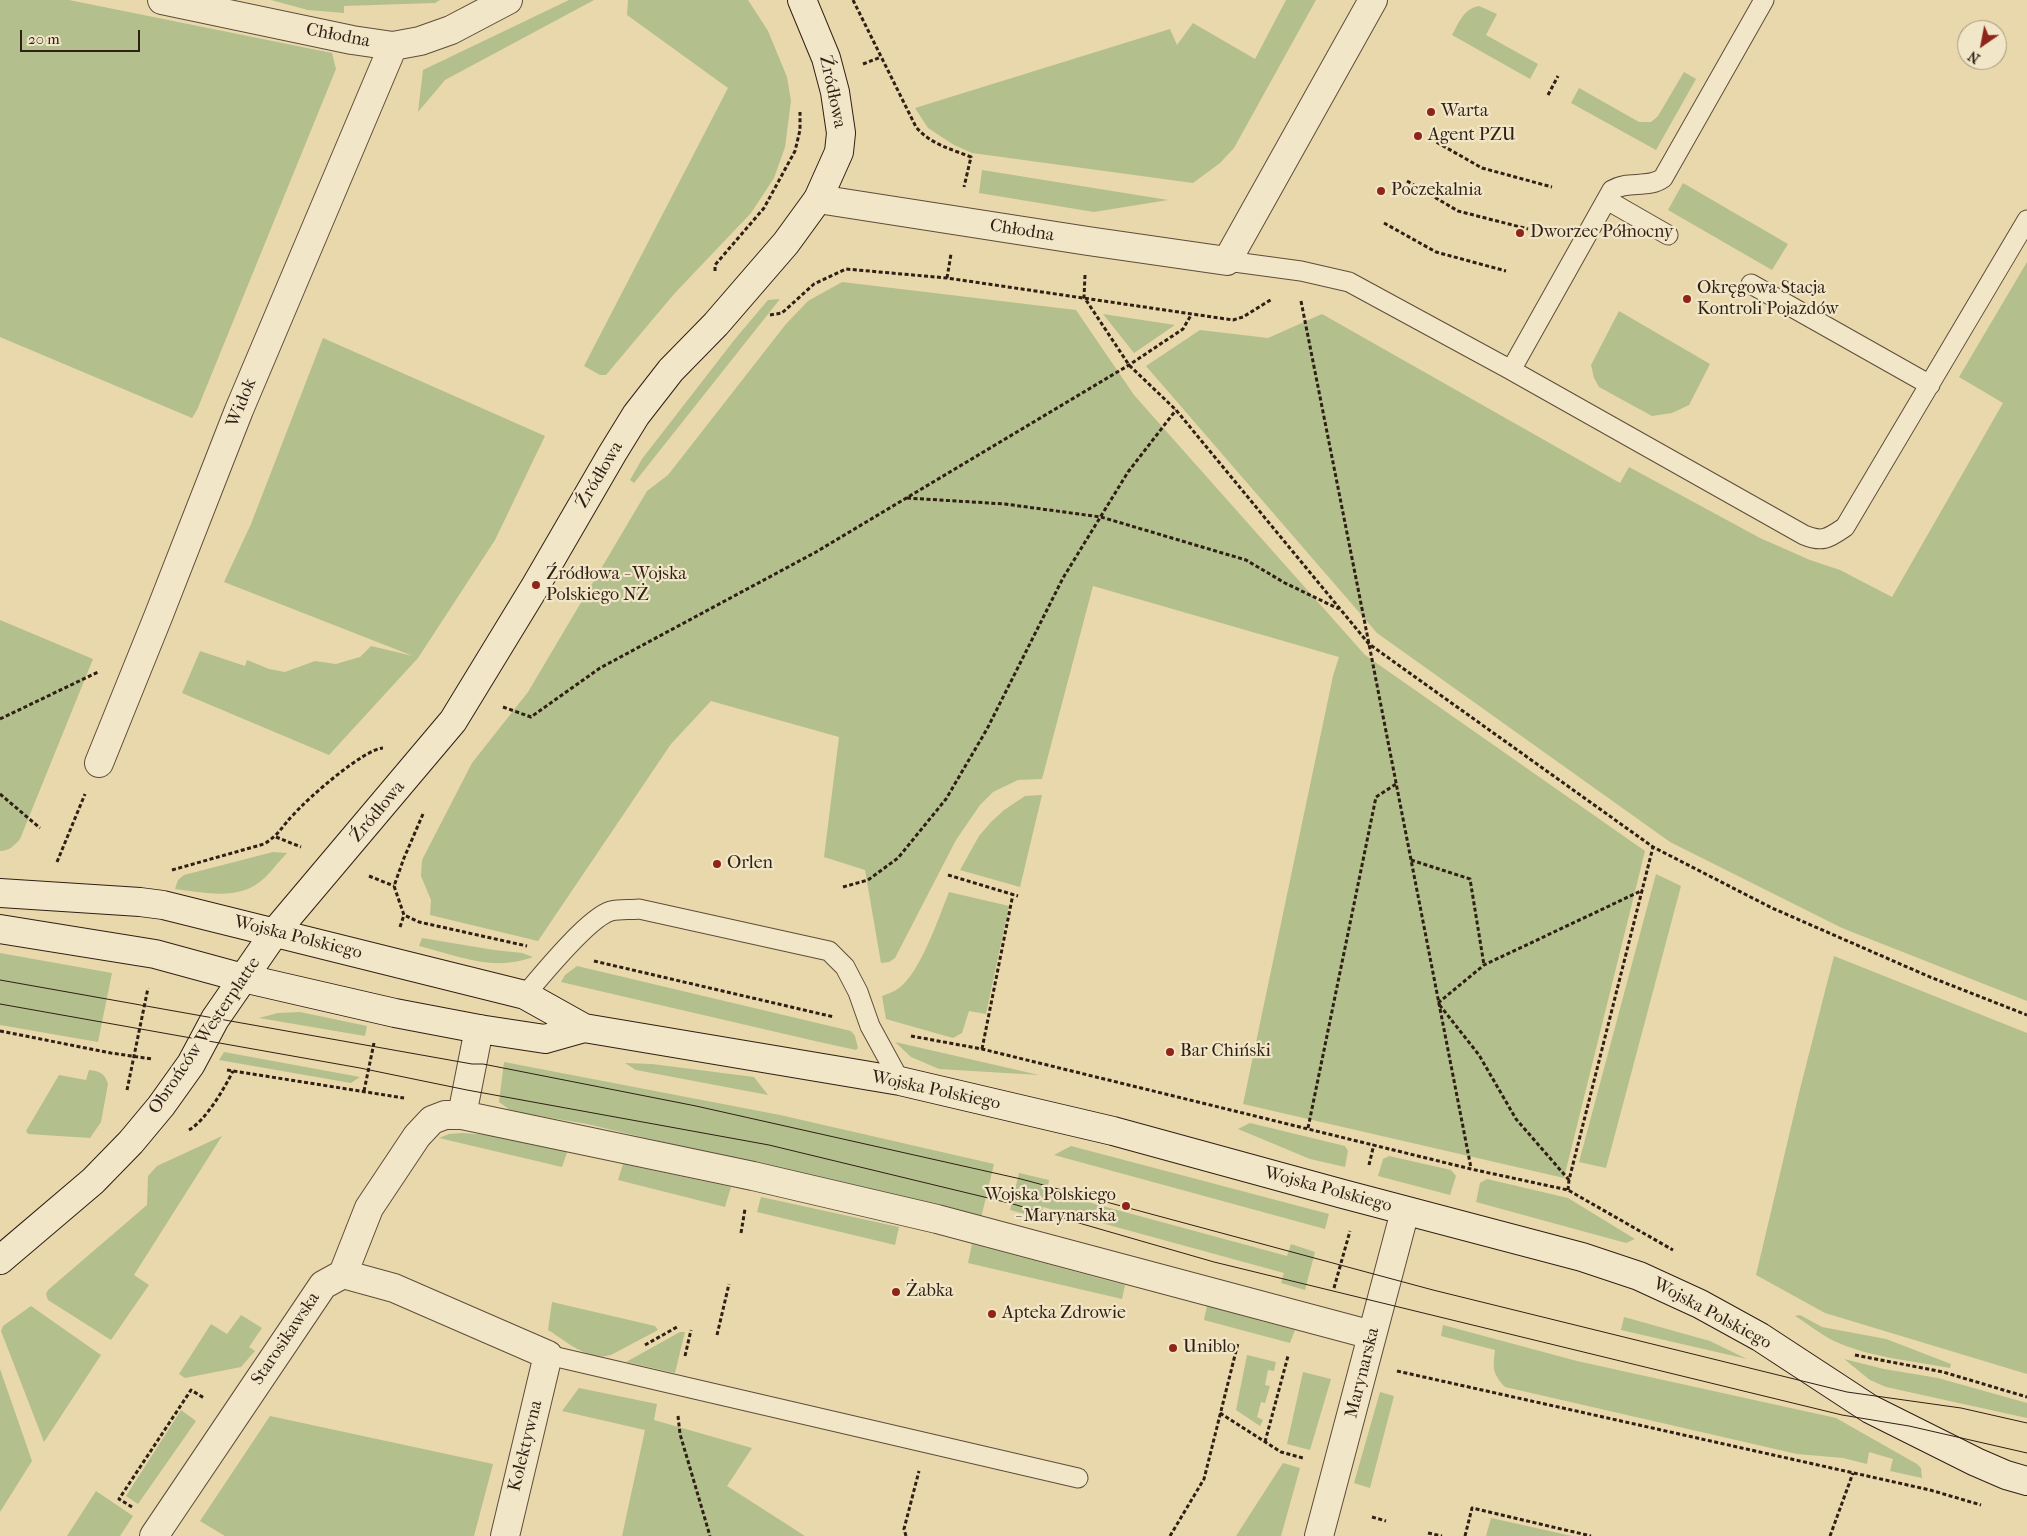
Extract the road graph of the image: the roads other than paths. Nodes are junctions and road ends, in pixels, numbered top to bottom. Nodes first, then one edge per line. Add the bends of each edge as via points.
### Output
1 (162, 0) edge
2 (508, 0) edge
3 (802, 0) edge
4 (1373, 0) edge
5 (1764, 0) edge
6 (392, 46) junction
7 (818, 199) junction
8 (1607, 200) junction
9 (2027, 220) edge
10 (1668, 235) dead end
11 (1227, 261) junction
12 (1751, 284) dead end
13 (1511, 370) junction
14 (1930, 385) junction
15 (99, 763) road end
16 (0, 893) edge
17 (0, 929) edge
18 (276, 932) junction
19 (243, 978) junction
20 (525, 995) junction
21 (584, 1028) junction
22 (479, 1029) junction
23 (900, 1081) junction
24 (462, 1115) junction
25 (1405, 1210) junction
26 (0, 1260) edge
27 (343, 1274) junction
28 (1372, 1334) junction
29 (548, 1355) junction
30 (1078, 1478) dead end
31 (2027, 1481) edge
32 (154, 1536) edge
33 (504, 1536) edge
34 (1319, 1536) edge

1 - 6 street, Chłodna
2 - 6 street, Chłodna via 451,30 420,41
3 - 7 street, Źródłowa via 826,58 841,133 836,159
4 - 11 street
5 - 8 lane via 1663,178 1656,184 1619,186 1612,190
6 - 15 street, Widok via 239,410
7 - 11 street, Chłodna
7 - 18 street, Źródłowa via 786,243 671,370 636,415 453,721
8 - 10 lane
8 - 13 lane
9 - 14 lane
11 - 13 lane via 1301,271 1348,282
12 - 14 lane
13 - 14 lane via 1818,540 1831,537 1845,527
16 - 18 street, Wojska Polskiego via 163,905
17 - 19 street, Wojska Polskiego via 155,954
18 - 19 street, Obrońców Westerplatte
18 - 20 street, Wojska Polskiego
19 - 22 street, Wojska Polskiego
19 - 26 street, Obrońców Westerplatte via 215,1019 186,1072 131,1142 93,1180
20 - 21 street, Wojska Polskiego
20 - 23 lane via 561,953 599,917 611,911 639,909 829,951 845,967 870,1026
21 - 22 street, Wojska Polskiego via 545,1039
21 - 23 street, Wojska Polskiego
22 - 24 street
23 - 25 street, Wojska Polskiego via 1113,1131
24 - 27 street via 445,1115 432,1120 417,1136 369,1208
24 - 28 street via 937,1218
25 - 28 street, Marynarska
25 - 31 street, Wojska Polskiego via 1582,1257 1639,1276 1760,1337 1870,1409 1976,1462
27 - 29 street via 394,1288
27 - 32 street, Starosikawska via 322,1285
28 - 34 street, Marynarska
29 - 30 lane
29 - 33 street, Kolektywna

